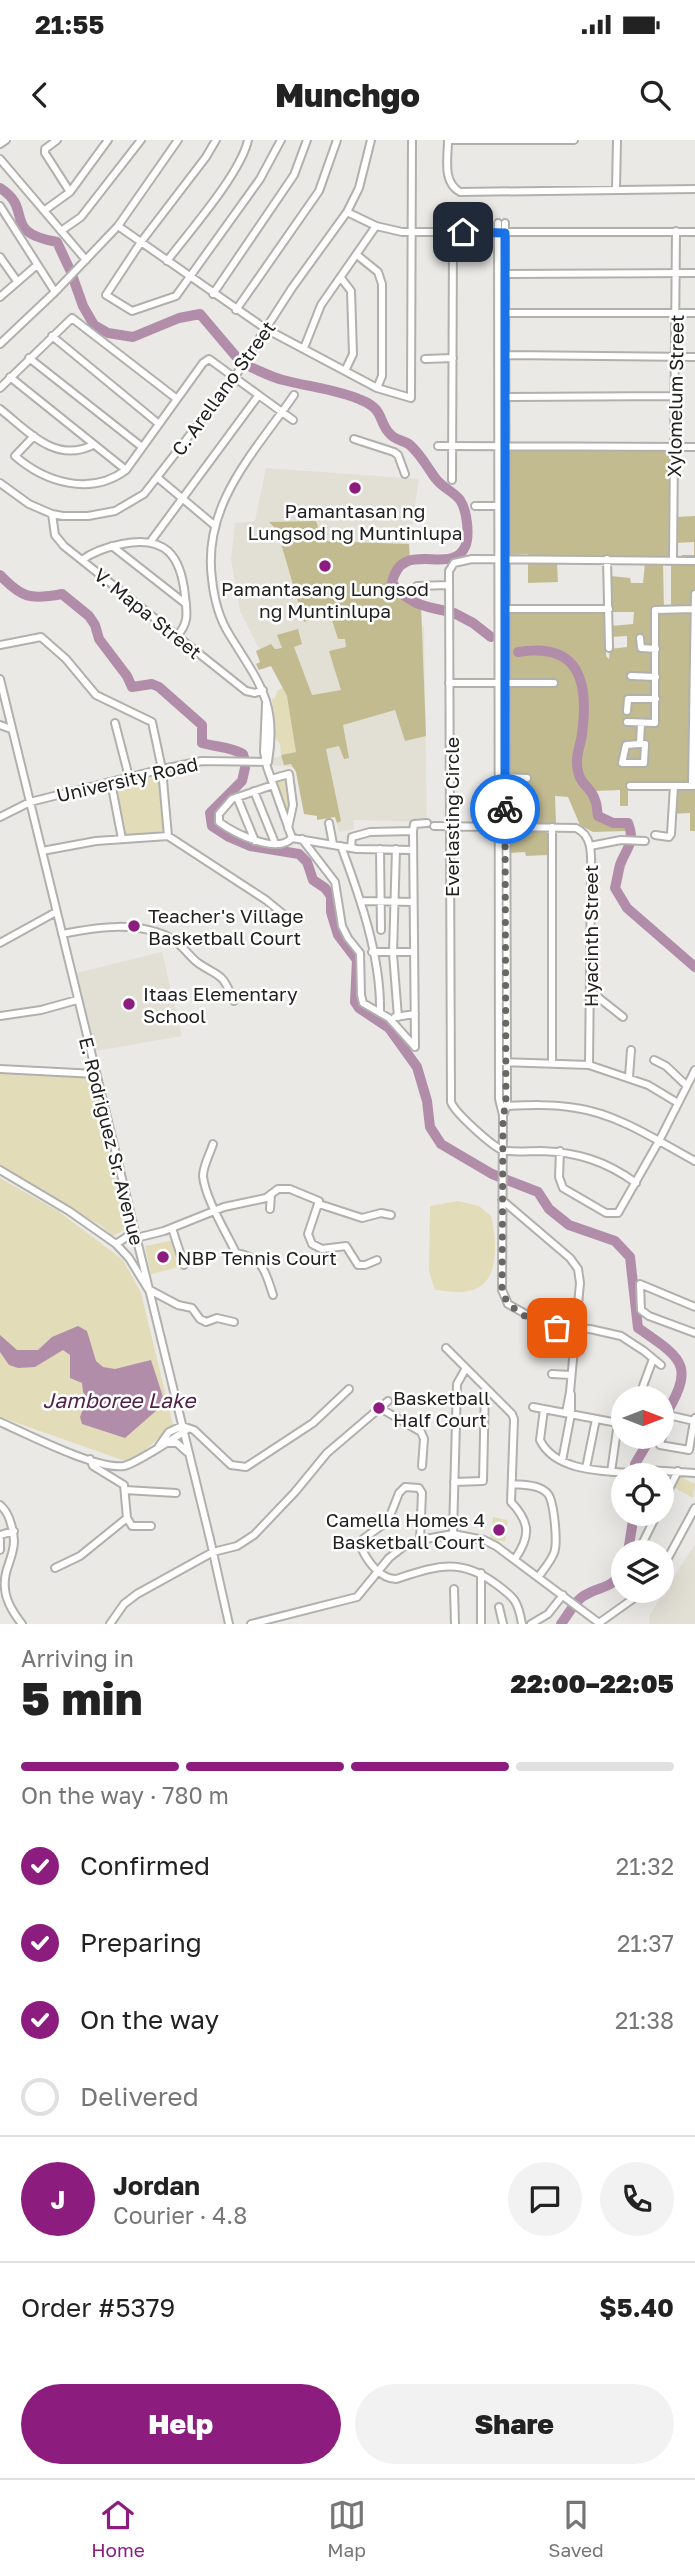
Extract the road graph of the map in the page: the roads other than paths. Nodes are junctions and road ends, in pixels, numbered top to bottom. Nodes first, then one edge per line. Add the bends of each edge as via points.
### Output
1 (6, 140) edge
2 (57, 140) edge
3 (108, 140) edge
4 (141, 140) edge
5 (178, 140) edge
6 (216, 140) edge
7 (248, 140) edge
8 (281, 140) edge
9 (307, 140) edge
10 (337, 140) edge
11 (371, 140) edge
12 (412, 140) edge
13 (448, 140) edge
14 (496, 140) edge
15 (545, 140) edge
16 (574, 140) edge
17 (617, 140) edge
18 (0, 144) edge
19 (0, 159) edge
20 (616, 189) junction
21 (695, 189) edge
22 (70, 191) junction
23 (0, 206) edge
24 (45, 210) junction
25 (347, 212) junction
26 (501, 223) dead end
27 (118, 226) junction
28 (376, 226) junction
29 (61, 231) junction
30 (676, 231) junction
31 (412, 232) junction
32 (695, 232) edge
33 (459, 233) junction
34 (502, 233) junction
35 (141, 242) junction
36 (357, 255) junction
37 (0, 257) edge
38 (86, 260) junction
39 (167, 261) junction
40 (37, 265) junction
41 (676, 273) junction
42 (695, 273) edge
43 (505, 274) junction
44 (190, 278) junction
45 (341, 278) junction
46 (17, 281) junction
47 (55, 292) junction
48 (213, 294) junction
49 (0, 297) edge
50 (236, 310) junction
51 (502, 313) junction
52 (677, 313) junction
53 (695, 313) edge
54 (266, 329) junction
55 (52, 336) junction
56 (0, 344) edge
57 (304, 348) junction
58 (505, 355) junction
59 (676, 357) junction
60 (695, 357) edge
61 (29, 358) junction
62 (453, 358) junction
63 (425, 359) dead end
64 (345, 371) junction
65 (10, 377) junction
66 (234, 378) junction
67 (0, 388) edge
68 (377, 388) junction
69 (294, 394) dead end
70 (258, 396) junction
71 (675, 396) junction
72 (505, 397) junction
73 (177, 400) junction
74 (0, 409) edge
75 (282, 412) junction
76 (293, 421) dead end
77 (159, 424) junction
78 (34, 436) junction
79 (354, 439) dead end
80 (93, 445) junction
81 (438, 446) dead end
82 (452, 446) junction
83 (502, 446) junction
84 (142, 447) junction
85 (674, 447) junction
86 (695, 447) edge
87 (126, 470) junction
88 (405, 474) dead end
89 (158, 478) junction
90 (452, 480) dead end
91 (0, 483) edge
92 (182, 499) junction
93 (475, 506) dead end
94 (499, 506) junction
95 (52, 514) junction
96 (214, 525) junction
97 (151, 541) junction
98 (112, 546) junction
99 (607, 559) junction
100 (82, 560) junction
101 (502, 560) junction
102 (673, 561) junction
103 (695, 561) edge
104 (448, 585) junction
105 (417, 586) dead end
106 (695, 594) edge
107 (186, 604) junction
108 (502, 609) junction
109 (608, 609) junction
110 (694, 609) edge
111 (177, 636) junction
112 (640, 638) dead end
113 (0, 645) edge
114 (609, 648) dead end
115 (656, 649) junction
116 (631, 676) dead end
117 (656, 677) junction
118 (0, 679) edge
119 (449, 682) junction
120 (502, 683) junction
121 (554, 683) dead end
122 (263, 690) junction
123 (656, 699) junction
124 (627, 711) dead end
125 (627, 722) dead end
126 (115, 723) dead end
127 (641, 723) junction
128 (0, 725) edge
129 (11, 729) junction
130 (640, 744) junction
131 (693, 754) edge
132 (267, 763) junction
133 (162, 769) junction
134 (129, 777) junction
135 (505, 777) junction
136 (527, 778) dead end
137 (111, 782) junction
138 (272, 782) junction
139 (630, 786) dead end
140 (674, 786) junction
141 (694, 786) edge
142 (254, 791) junction
143 (237, 797) junction
144 (30, 802) junction
145 (0, 817) edge
146 (329, 823) dead end
147 (451, 827) junction
148 (552, 827) junction
149 (288, 828) junction
150 (502, 828) junction
151 (413, 831) junction
152 (655, 835) dead end
153 (168, 836) junction
154 (292, 838) junction
155 (122, 839) junction
156 (302, 839) junction
157 (255, 841) junction
158 (645, 841) dead end
159 (275, 843) junction
160 (333, 844) junction
161 (341, 846) junction
162 (590, 846) junction
163 (351, 848) junction
164 (380, 849) junction
165 (396, 849) junction
166 (413, 850) junction
167 (42, 851) junction
168 (361, 901) junction
169 (381, 901) junction
170 (396, 902) junction
171 (413, 902) junction
172 (56, 912) junction
173 (288, 918) dead end
174 (381, 930) dead end
175 (62, 934) junction
176 (0, 943) edge
177 (372, 952) junction
178 (413, 952) junction
179 (393, 954) junction
180 (590, 991) junction
181 (77, 1000) junction
182 (234, 1000) dead end
183 (380, 1011) junction
184 (415, 1014) junction
185 (0, 1016) edge
186 (398, 1017) junction
187 (623, 1017) dead end
188 (389, 1018) junction
189 (631, 1049) dead end
190 (654, 1060) dead end
191 (503, 1062) junction
192 (552, 1063) junction
193 (589, 1065) junction
194 (0, 1069) edge
195 (695, 1070) edge
196 (96, 1074) junction
197 (629, 1077) junction
198 (686, 1085) junction
199 (678, 1103) junction
200 (503, 1106) junction
201 (659, 1141) junction
202 (213, 1144) dead end
203 (502, 1150) junction
204 (560, 1151) junction
205 (695, 1161) edge
206 (0, 1170) edge
207 (636, 1183) junction
208 (271, 1194) junction
209 (502, 1200) junction
210 (319, 1204) junction
211 (270, 1209) dead end
212 (217, 1211) junction
213 (391, 1215) dead end
214 (172, 1228) junction
215 (135, 1235) junction
216 (116, 1244) junction
217 (377, 1260) dead end
218 (184, 1265) dead end
219 (148, 1289) junction
220 (273, 1295) dead end
221 (695, 1307) edge
222 (234, 1322) dead end
223 (576, 1329) junction
224 (695, 1333) edge
225 (446, 1348) dead end
226 (653, 1359) junction
227 (661, 1365) dead end
228 (466, 1368) junction
229 (552, 1374) dead end
230 (571, 1375) junction
231 (643, 1386) edge
232 (485, 1387) junction
233 (349, 1389) dead end
234 (388, 1401) dead end
235 (533, 1407) dead end
236 (380, 1408) junction
237 (544, 1409) junction
238 (568, 1414) junction
239 (596, 1419) junction
240 (695, 1420) edge
241 (611, 1421) edge
242 (0, 1422) edge
243 (184, 1428) junction
244 (169, 1432) junction
245 (171, 1441) junction
246 (159, 1446) junction
247 (188, 1452) junction
248 (90, 1459) junction
249 (562, 1461) junction
250 (422, 1466) dead end
251 (586, 1468) junction
252 (674, 1471) edge
253 (678, 1471) junction
254 (611, 1472) edge
255 (695, 1473) edge
256 (674, 1479) edge
257 (454, 1482) junction
258 (512, 1484) junction
259 (125, 1490) junction
260 (176, 1493) dead end
261 (0, 1505) edge
262 (695, 1508) edge
263 (127, 1518) junction
264 (692, 1518) edge
265 (151, 1526) dead end
266 (14, 1531) junction
267 (453, 1534) junction
268 (0, 1537) edge
269 (420, 1540) junction
270 (674, 1540) edge
271 (0, 1550) edge
272 (213, 1552) junction
273 (515, 1559) junction
274 (55, 1568) dead end
275 (379, 1571) junction
276 (481, 1573) junction
277 (539, 1576) junction
278 (454, 1589) dead end
279 (563, 1595) junction
280 (627, 1603) edge
281 (499, 1607) dead end
282 (22, 1624) edge
283 (110, 1624) edge
284 (229, 1624) edge
285 (251, 1624) edge
286 (455, 1624) edge
287 (481, 1624) edge
288 (503, 1624) edge
289 (522, 1624) edge
290 (531, 1624) edge

1 - 18 street
2 - 22 street via 44,151
3 - 22 street
4 - 29 street via 81,217
5 - 27 street
6 - 35 street
7 - 39 street via 222,188
8 - 44 street via 260,179
9 - 48 street via 294,175
10 - 50 street via 319,191
11 - 25 street, C. Arellano Street via 359,188
12 - 31 street
13 - 14 street
13 - 20 street via 448,179 460,192
14 - 15 street
15 - 16 street
17 - 20 street
19 - 24 street
20 - 21 street
22 - 24 street
23 - 40 street
24 - 29 street
25 - 28 street
25 - 54 street, C. Arellano Street
26 - 34 street
27 - 35 street
27 - 38 street
28 - 31 street
28 - 36 street
29 - 38 street
30 - 32 street
30 - 34 street
30 - 41 street, Xylomelum Street
31 - 33 street
31 - 68 street via 411,398
33 - 34 street
33 - 62 street via 453,240
34 - 43 street
34 - 51 street
35 - 39 street
35 - 44 street via 106,295 132,311 176,296
36 - 45 street
36 - 68 street via 378,272 382,284 382,376
37 - 46 street
38 - 47 street
39 - 44 street
40 - 46 street
40 - 47 street
41 - 42 street
41 - 43 street
41 - 52 street, Xylomelum Street
43 - 51 street
44 - 48 street
45 - 57 street via 317,312
45 - 64 street via 350,286 351,303 353,354
46 - 49 street
47 - 56 street
48 - 50 street
50 - 54 street
51 - 52 street
51 - 58 street
51 - 83 street
52 - 53 street
52 - 59 street, Xylomelum Street
54 - 57 street
54 - 66 street, C. Arellano Street
55 - 61 street
55 - 73 street via 72,318
55 - 77 street
57 - 64 street
58 - 59 street
58 - 72 street
59 - 60 street
59 - 71 street, Xylomelum Street
61 - 65 street
61 - 84 street
62 - 63 street
62 - 82 street
64 - 68 street
65 - 67 street
65 - 80 street
66 - 70 street
66 - 73 street via 209,359
66 - 89 street, C. Arellano Street
69 - 75 street
70 - 75 street
70 - 92 street
71 - 72 street
71 - 85 street, Xylomelum Street
72 - 83 street
73 - 77 street
74 - 78 street
75 - 76 street
75 - 96 street via 232,482
77 - 84 street
78 - 80 street via 64,452
78 - 87 street via 15,456 51,478 82,485 111,479
79 - 88 street via 394,452
80 - 87 street
81 - 82 street
82 - 83 street
82 - 90 street
83 - 85 street
83 - 94 street
83 - 101 street
84 - 87 street
85 - 86 street
85 - 102 street, Xylomelum Street
89 - 92 street
89 - 95 street, C. Arellano Street via 144,494 115,511 88,516
91 - 95 street, C. Arellano Street
92 - 96 street
92 - 97 street
93 - 94 street
94 - 101 street
95 - 100 street, V. Mapa Street via 59,541
96 - 122 street via 210,555 215,597 228,632
97 - 98 street
97 - 107 street via 171,553 180,567
98 - 100 street
98 - 107 street
99 - 101 street
99 - 102 street
99 - 109 street
100 - 111 street, V. Mapa Street
101 - 104 street via 454,563
101 - 108 street
102 - 103 street
104 - 105 street
104 - 119 street, Everlasting Circle
106 - 110 street
107 - 111 street via 187,624
108 - 109 street
108 - 120 street
109 - 114 street
110 - 115 street via 657,608
110 - 131 street
111 - 122 street, V. Mapa Street via 246,691 256,694
112 - 115 street via 640,648
113 - 133 street via 43,638 96,695 152,722
115 - 117 street
116 - 117 street
117 - 123 street
118 - 129 street, E. Rodriguez Sr. Avenue
119 - 120 street
119 - 147 street, Everlasting Circle
120 - 121 street
120 - 135 street
120 - 150 street
122 - 132 street via 271,723
123 - 124 street via 628,699
123 - 127 street via 655,723
125 - 127 street
126 - 134 street
127 - 130 street
128 - 129 street
129 - 144 street, E. Rodriguez Sr. Avenue
130 - 130 street via 645,744 644,763 622,763 626,745
131 - 141 street
132 - 133 street, University Road via 202,761
132 - 138 street
133 - 134 street, University Road
133 - 153 street
134 - 137 street, University Road
135 - 136 street
135 - 150 street
137 - 144 street, University Road
137 - 155 street
138 - 142 street
138 - 149 street
138 - 149 street via 289,774 293,805
139 - 140 street
140 - 141 street
140 - 152 street via 671,836
142 - 143 street
142 - 159 street
143 - 157 street
143 - 157 street via 229,801 218,821
144 - 145 street, University Road
144 - 167 street, E. Rodriguez Sr. Avenue
146 - 160 street
147 - 150 street, Hyacinth Street
147 - 151 street, Hyacinth Street via 414,824
147 - 203 street, Everlasting Circle via 451,1102 459,1115
148 - 150 street, Hyacinth Street
148 - 162 street, Hyacinth Street via 579,829
148 - 192 street
149 - 154 street
150 - 191 street
151 - 163 street via 361,834 352,837
151 - 166 street
153 - 155 street
153 - 173 street
154 - 156 street
154 - 159 street
155 - 167 street
156 - 160 street
156 - 183 street via 335,882 342,926 360,953 361,999
157 - 159 street
158 - 162 street
160 - 161 street
161 - 163 street
161 - 168 street
162 - 180 street, Hyacinth Street
163 - 164 street
164 - 165 street
164 - 169 street
165 - 166 street
165 - 170 street
166 - 171 street
167 - 172 street, E. Rodriguez Sr. Avenue
168 - 169 street
168 - 177 street
169 - 170 street
169 - 174 street
170 - 171 street
170 - 179 street
171 - 178 street
172 - 175 street, E. Rodriguez Sr. Avenue
172 - 176 street
175 - 181 street, E. Rodriguez Sr. Avenue
175 - 182 street via 128,927 163,936 222,976
177 - 179 street
177 - 183 street
178 - 179 street
178 - 184 street
179 - 186 street
180 - 187 street
180 - 193 street, Hyacinth Street
181 - 185 street
181 - 196 street, E. Rodriguez Sr. Avenue
183 - 188 street
184 - 186 street
184 - 188 street via 415,1047
186 - 188 street
189 - 197 street
190 - 198 street
191 - 192 street
191 - 200 street
192 - 193 street
193 - 197 street
194 - 196 street
195 - 198 street
196 - 215 street, E. Rodriguez Sr. Avenue
197 - 199 street
198 - 199 street
199 - 201 street
200 - 201 street via 590,1110
200 - 203 street
201 - 205 street
201 - 207 street
202 - 212 street via 203,1174 210,1203
203 - 204 street
203 - 209 street
204 - 207 street via 592,1158
204 - 207 street via 563,1188 606,1213 614,1215 621,1210
206 - 216 street
208 - 210 street via 290,1189
208 - 211 street
208 - 212 street
209 - 223 street via 575,1264 580,1283
209 - 223 street via 504,1300 548,1327
210 - 213 street via 362,1218
210 - 217 street via 308,1234 312,1244 322,1249 346,1245 358,1265
212 - 214 street
212 - 220 street via 236,1253 252,1256 263,1267
214 - 215 street
214 - 218 street
215 - 216 street
215 - 219 street, E. Rodriguez Sr. Avenue
216 - 219 street
219 - 222 street via 192,1308 206,1322 217,1318
219 - 243 street, E. Rodriguez Sr. Avenue
221 - 224 street via 640,1284 641,1310
223 - 226 street via 621,1336
223 - 230 street
225 - 228 street
226 - 227 street
226 - 231 street
228 - 232 street
228 - 257 street via 457,1384
229 - 230 street
230 - 238 street
232 - 257 street via 482,1481
232 - 258 street via 514,1419
233 - 243 street via 313,1423 246,1468 230,1465 194,1430
234 - 236 street
235 - 237 street
236 - 250 street via 421,1432
236 - 272 street via 327,1453 254,1535 237,1546
237 - 238 street
237 - 249 street via 540,1440
238 - 239 street
238 - 249 street
239 - 241 street
239 - 251 street
240 - 240 street via 688,1450 660,1445 667,1416
242 - 248 street
243 - 244 street
243 - 245 street
243 - 247 street, E. Rodriguez Sr. Avenue
244 - 245 street
244 - 246 street
245 - 246 street
245 - 247 street
246 - 248 street via 123,1466
247 - 272 street, E. Rodriguez Sr. Avenue
248 - 259 street
249 - 251 street
251 - 254 street
252 - 253 street
253 - 255 street
253 - 256 street
257 - 267 street
258 - 273 street via 511,1502 523,1515 525,1529 524,1547
258 - 277 street via 544,1490 552,1504 556,1548
259 - 260 street
259 - 263 street
261 - 266 street
262 - 264 street
263 - 265 street via 132,1526
263 - 274 street via 80,1556
264 - 270 street
266 - 268 street
266 - 282 street via 4,1588
267 - 269 street
267 - 273 street via 484,1540
268 - 271 street
269 - 275 street via 403,1547
269 - 275 street via 422,1493 419,1488 403,1488 388,1521 361,1543 365,1557
272 - 283 street via 137,1594
272 - 284 street, E. Rodriguez Sr. Avenue
273 - 277 street
275 - 276 street via 389,1579 448,1566
275 - 285 street via 362,1595 351,1600
276 - 287 street
276 - 289 street via 514,1597
277 - 279 street
278 - 286 street
279 - 280 street via 599,1623
279 - 290 street via 548,1614
281 - 288 street

